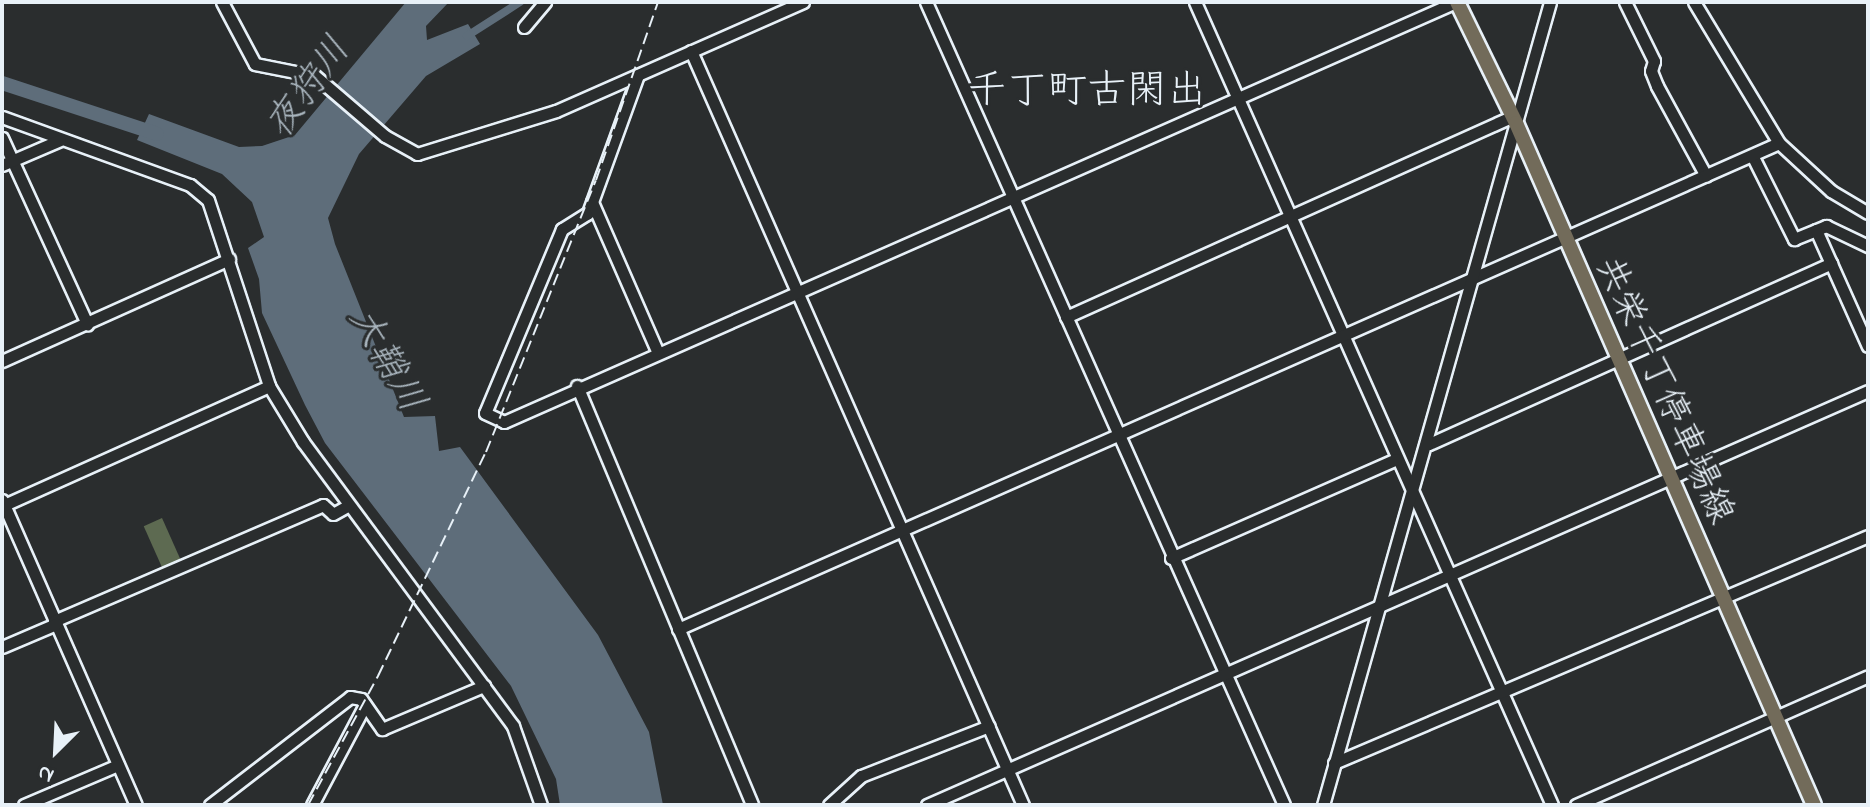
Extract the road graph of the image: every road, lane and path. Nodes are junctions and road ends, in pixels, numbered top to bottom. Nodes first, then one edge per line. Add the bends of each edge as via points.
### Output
1 (222, 2) edge
2 (545, 2) edge
3 (803, 2) edge
4 (926, 2) edge
5 (1195, 2) edge
6 (1457, 2) edge
7 (1550, 2) edge
8 (1625, 2) edge
9 (1694, 2) edge
10 (524, 27) dead end
11 (691, 51) junction
12 (638, 75) junction
13 (1237, 98) junction
14 (2, 117) edge
15 (1513, 120) junction
16 (2, 138) edge
17 (60, 140) junction
18 (1779, 143) junction
19 (1753, 157) junction
20 (15, 159) junction
21 (2, 165) edge
22 (1706, 176) junction
23 (1012, 197) junction
24 (592, 202) junction
25 (1868, 213) edge
26 (1290, 218) junction
27 (1816, 230) junction
28 (1563, 239) junction
29 (1868, 246) edge
30 (229, 259) junction
31 (1831, 263) junction
32 (1472, 274) junction
33 (799, 290) junction
34 (1066, 317) junction
35 (87, 324) junction
36 (1342, 336) junction
37 (1868, 346) edge
38 (657, 351) junction
39 (1615, 358) junction
40 (2, 361) edge
41 (269, 386) junction
42 (577, 386) junction
43 (1868, 391) edge
44 (1118, 436) junction
45 (1429, 444) junction
46 (1396, 459) junction
47 (1669, 478) junction
48 (1413, 498) junction
49 (3, 504) edge
50 (349, 505) junction
51 (904, 530) junction
52 (1868, 536) edge
53 (1171, 558) junction
54 (1448, 575) junction
55 (1723, 599) junction
56 (1383, 604) junction
57 (53, 624) junction
58 (678, 629) junction
59 (2, 647) edge
60 (1222, 674) junction
61 (1868, 676) edge
62 (484, 686) junction
63 (1501, 695) junction
64 (365, 705) junction
65 (1776, 716) junction
66 (989, 726) junction
67 (1334, 763) junction
68 (114, 766) junction
69 (1008, 769) junction
70 (24, 805) edge
71 (136, 805) edge
72 (210, 805) edge
73 (312, 805) edge
74 (541, 805) edge
75 (753, 805) edge
76 (829, 805) edge
77 (927, 805) edge
78 (1023, 805) edge
79 (1284, 805) edge
80 (1323, 805) edge
81 (1552, 805) edge
82 (1576, 805) edge
83 (1814, 805) edge

1 - 12 street via 255,64 315,76 404,151 427,153 491,127 520,124
2 - 10 street
3 - 11 street
4 - 23 street
5 - 13 street
6 - 13 street
6 - 15 main road, 共栄千丁停車場線
7 - 15 street
8 - 22 street via 1654,61 1651,71 1657,86
9 - 18 street
11 - 12 street
11 - 33 street
12 - 24 street
13 - 23 street
13 - 26 street
14 - 17 street
15 - 26 street
15 - 28 main road, 共栄千丁停車場線
15 - 32 street
16 - 20 street
17 - 20 street
17 - 30 street via 199,191 215,213
18 - 19 street
18 - 25 street via 1831,191
19 - 22 street
19 - 27 street via 1794,239
20 - 21 street
20 - 35 street
22 - 28 street
23 - 33 street
23 - 34 street
24 - 38 street
24 - 42 street via 588,213 562,229 485,413 504,422
26 - 34 street
26 - 36 street
27 - 29 street via 1826,226
27 - 31 street
28 - 32 street
28 - 39 main road, 共栄千丁停車場線
30 - 35 street
30 - 41 street via 252,346
31 - 37 street
31 - 39 street
32 - 36 street
32 - 45 street
33 - 38 street
33 - 51 street
34 - 44 street
35 - 40 street
36 - 44 street
36 - 46 street
38 - 42 street
39 - 45 street
39 - 47 main road, 共栄千丁停車場線
41 - 49 street
41 - 50 street
42 - 58 street
43 - 47 street
44 - 51 street
44 - 53 street
45 - 48 street
46 - 48 street
46 - 53 street
47 - 54 street
47 - 55 main road, 共栄千丁停車場線
48 - 54 street
48 - 56 street
49 - 57 street
50 - 57 street via 333,514 323,505
50 - 62 street
51 - 58 street
51 - 66 street
52 - 55 street
53 - 60 street
54 - 56 street
54 - 63 street
55 - 63 street
55 - 65 main road, 共栄千丁停車場線
56 - 60 street
56 - 67 street
57 - 59 street
57 - 68 street
58 - 75 street
60 - 69 street
60 - 79 street
61 - 65 street
62 - 64 street via 382,729
62 - 74 street via 513,726
63 - 67 street
63 - 81 street
64 - 72 street via 350,697
64 - 73 street
65 - 82 street
65 - 83 main road, 共栄千丁停車場線
66 - 69 street
66 - 76 street via 861,776
67 - 80 street
68 - 70 street
68 - 71 street
69 - 77 street
69 - 78 street

